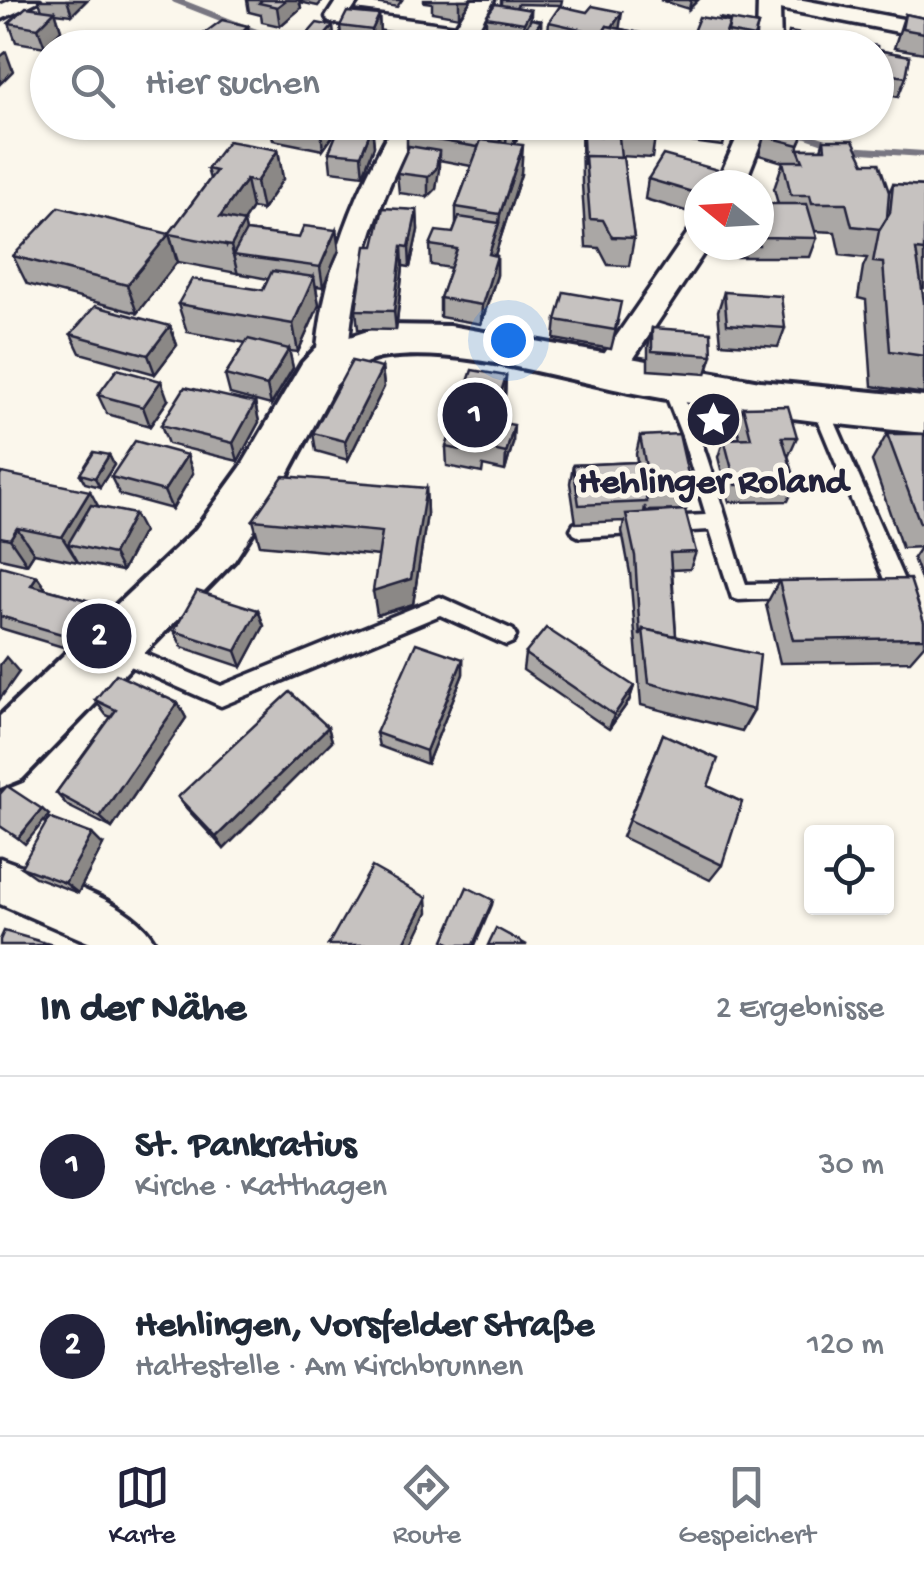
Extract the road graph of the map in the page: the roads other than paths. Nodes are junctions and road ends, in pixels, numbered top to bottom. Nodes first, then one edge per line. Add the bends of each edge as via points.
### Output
1 (29, 0) edge
2 (348, 0) edge
3 (483, 0) edge
4 (769, 0) edge
5 (0, 12) edge
6 (403, 30) edge
7 (465, 30) edge
8 (769, 30) edge
9 (924, 30) edge
10 (400, 140) edge
11 (749, 140) edge
12 (736, 170) edge
13 (684, 260) edge
14 (332, 360) junction
15 (609, 371) junction
16 (670, 385) junction
17 (822, 408) junction
18 (924, 415) edge
19 (714, 520) junction
20 (580, 529) dead end
21 (818, 590) edge
22 (910, 617) edge
23 (506, 636) dead end
24 (112, 649) junction
25 (0, 758) edge
26 (0, 880) edge
27 (117, 940) edge

1 - 5 street
2 - 6 street via 337,17
3 - 7 street
4 - 8 street
4 - 9 street
10 - 14 street via 354,247 332,324
11 - 12 street
13 - 15 street
14 - 15 main road via 412,340
14 - 24 main road via 240,513
15 - 16 main road
16 - 17 main road
16 - 19 lane via 697,443
17 - 18 main road
17 - 22 lane via 887,589
19 - 20 lane
19 - 21 lane via 739,592
23 - 24 lane via 440,606 220,696
24 - 25 main road
26 - 27 street

